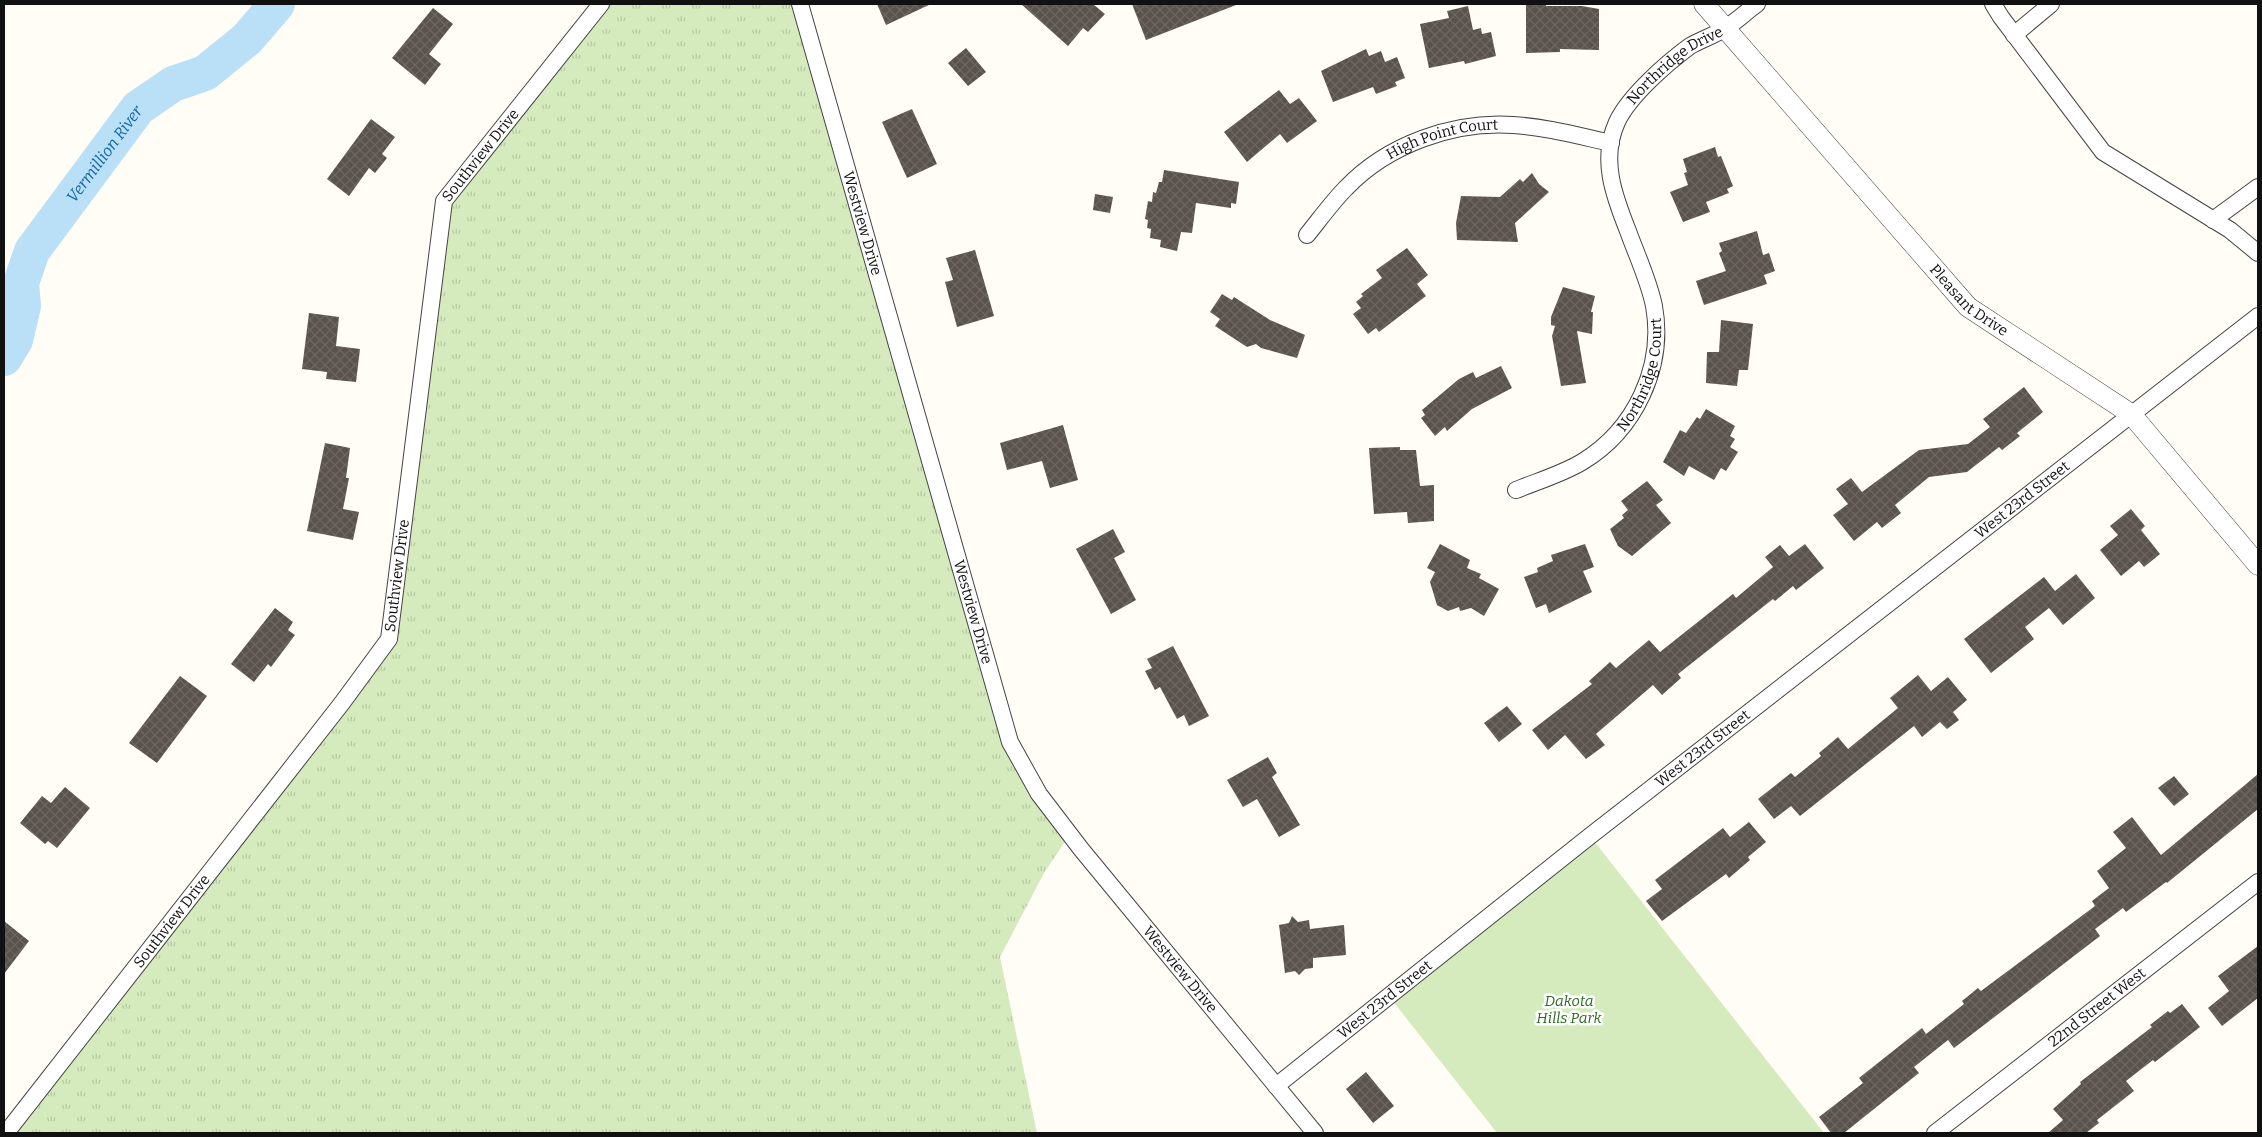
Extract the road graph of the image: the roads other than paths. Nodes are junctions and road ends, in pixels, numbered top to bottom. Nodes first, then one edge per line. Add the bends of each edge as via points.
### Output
1 (601, 4) edge
2 (800, 4) edge
3 (1704, 4) edge
4 (1757, 4) edge
5 (1993, 4) edge
6 (2051, 4) edge
7 (1726, 28) junction
8 (2014, 35) junction
9 (1611, 143) junction
10 (2258, 187) edge
11 (2213, 220) junction
12 (1307, 236) dead end
13 (2258, 252) edge
14 (2258, 316) edge
15 (2131, 414) junction
16 (1516, 490) dead end
17 (2258, 564) edge
18 (2258, 882) edge
19 (1276, 1086) junction
20 (6, 1133) edge
21 (1315, 1133) edge
22 (1935, 1133) edge

1 - 20 street, Southview Drive via 444,201 389,639 342,704
2 - 19 street, Westview Drive via 1010,742 1039,794 1081,849
3 - 7 street, Pleasant Drive
4 - 7 street, Northridge Drive
5 - 8 street
6 - 8 street
7 - 9 street, Northridge Drive via 1691,46 1635,94 1616,124
7 - 15 street, Pleasant Drive via 1968,307
8 - 11 street via 2103,152
9 - 12 street, High Point Court via 1512,125 1482,126 1437,134 1394,152 1357,178 1345,188
9 - 16 street, Northridge Court via 1611,184 1654,306 1655,349 1649,377 1632,415 1603,446 1580,463
10 - 11 street
11 - 13 street
14 - 15 street, West 23rd Street
15 - 17 street, Pleasant Drive
15 - 19 street, West 23rd Street via 1590,836
18 - 22 street, 22nd Street West
19 - 21 street, Westview Drive

